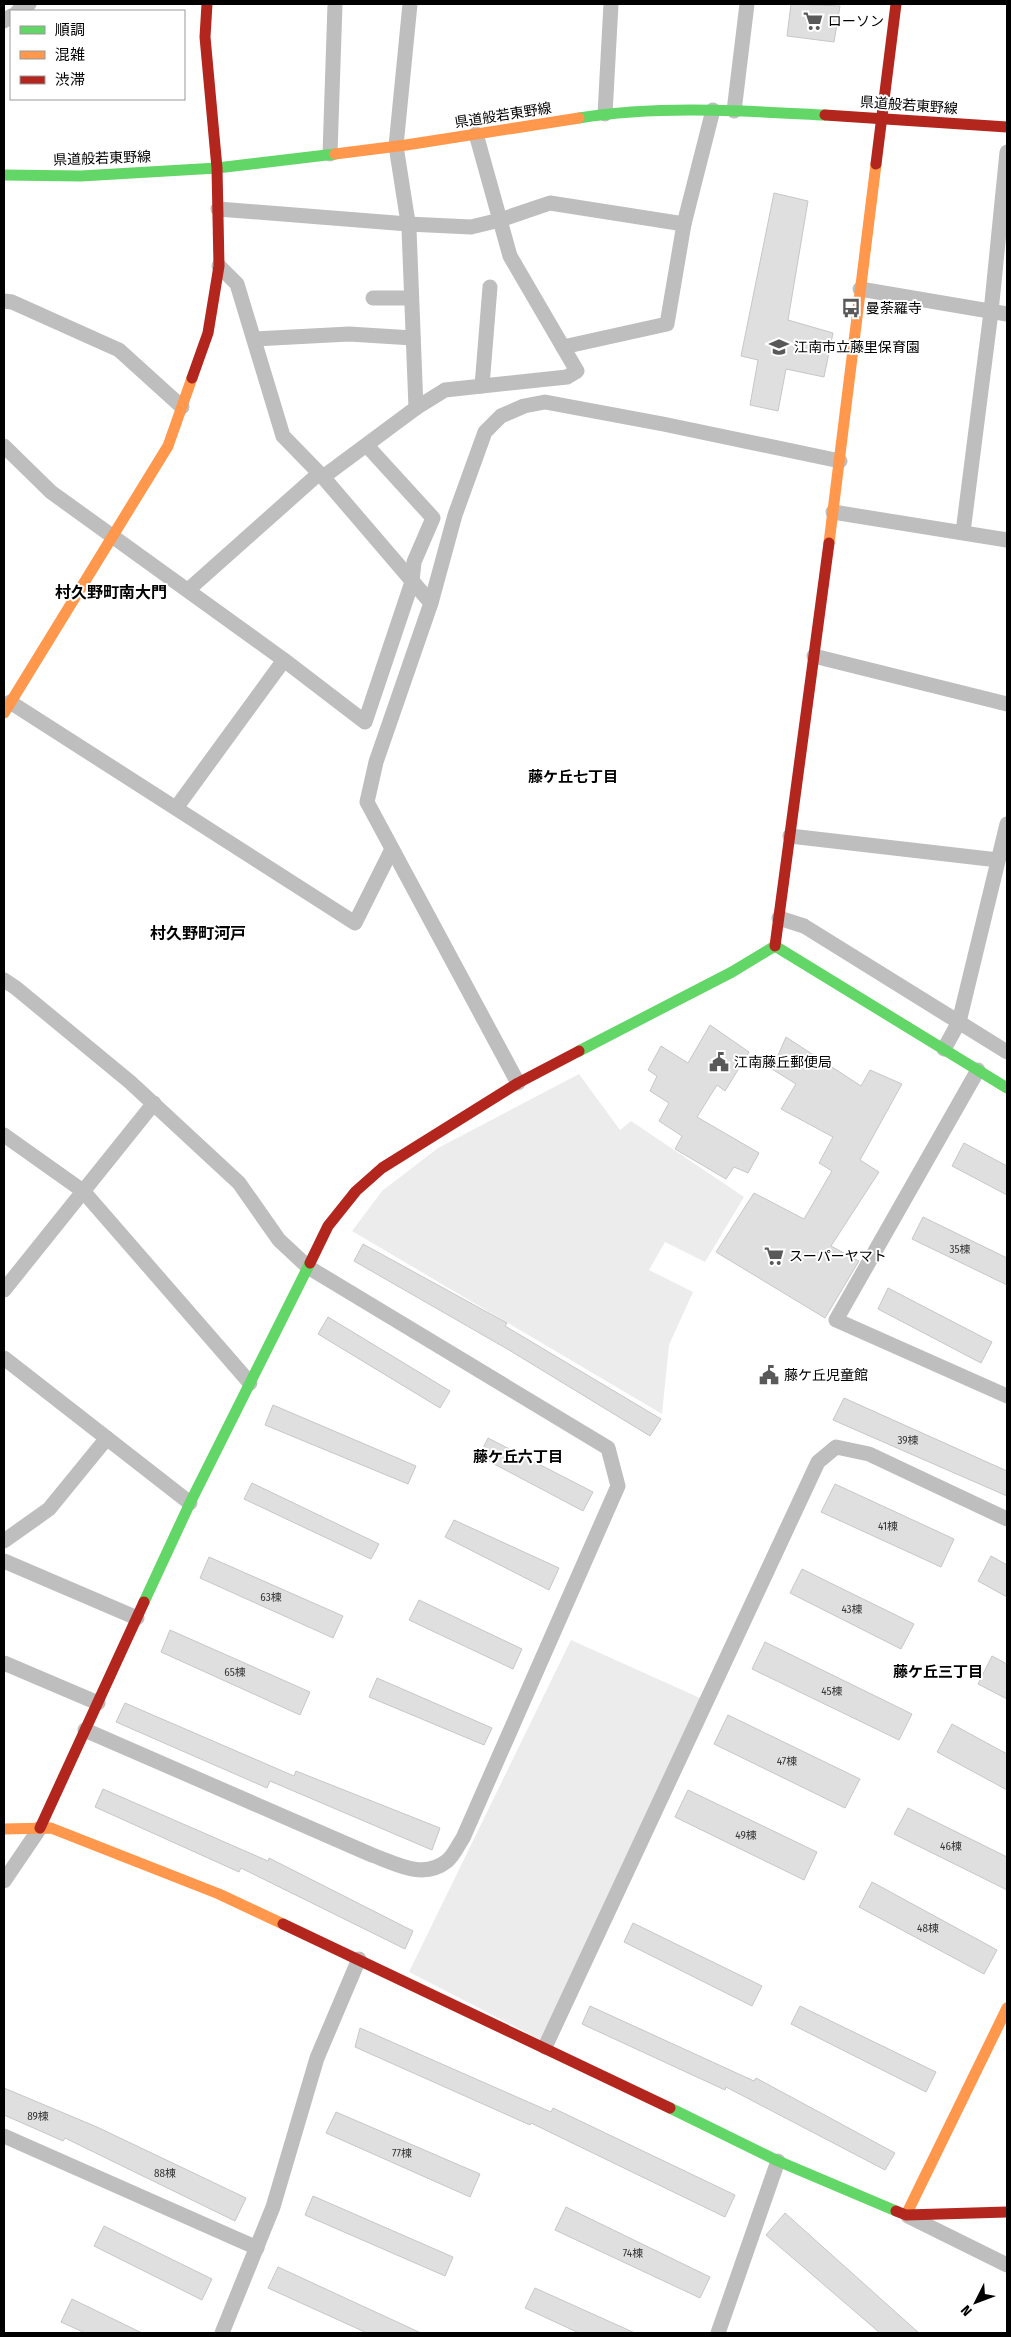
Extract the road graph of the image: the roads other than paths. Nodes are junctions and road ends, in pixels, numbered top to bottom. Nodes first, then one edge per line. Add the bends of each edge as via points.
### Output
1 (207, 4) edge
2 (335, 4) edge
3 (410, 4) edge
4 (611, 4) edge
5 (748, 4) edge
6 (896, 4) edge
7 (713, 110) junction
8 (734, 111) junction
9 (605, 114) junction
10 (881, 117) junction
11 (1007, 127) edge
12 (476, 134) junction
13 (396, 146) junction
14 (1007, 152) edge
15 (330, 154) junction
16 (217, 168) junction
17 (4, 174) edge
18 (218, 209) junction
19 (500, 220) junction
20 (408, 224) junction
21 (684, 224) junction
22 (219, 266) junction
23 (490, 287) dead end
24 (860, 289) junction
25 (373, 298) dead end
26 (411, 298) junction
27 (4, 301) edge
28 (991, 312) junction
29 (1007, 314) edge
30 (413, 338) junction
31 (254, 339) junction
32 (563, 347) junction
33 (482, 386) junction
34 (182, 407) junction
35 (416, 408) junction
36 (4, 446) edge
37 (370, 449) dead end
38 (840, 461) junction
39 (319, 477) junction
40 (833, 512) junction
41 (963, 532) junction
42 (113, 535) junction
43 (1007, 540) edge
44 (412, 582) junction
45 (188, 590) junction
46 (431, 603) junction
47 (814, 656) junction
48 (284, 660) junction
49 (1007, 704) edge
50 (7, 707) edge
51 (176, 808) junction
52 (1007, 824) edge
53 (790, 836) junction
54 (392, 848) junction
55 (998, 860) junction
56 (779, 918) junction
57 (775, 946) junction
58 (4, 980) edge
59 (956, 1028) junction
60 (944, 1049) junction
61 (1007, 1052) edge
62 (978, 1070) junction
63 (518, 1083) junction
64 (1007, 1088) edge
65 (154, 1103) junction
66 (4, 1134) edge
67 (83, 1191) junction
68 (308, 1267) junction
69 (4, 1290) edge
70 (4, 1358) edge
71 (250, 1383) junction
72 (1007, 1396) edge
73 (107, 1438) junction
74 (190, 1503) junction
75 (1007, 1519) edge
76 (4, 1541) edge
77 (4, 1561) edge
78 (137, 1618) junction
79 (4, 1663) edge
80 (98, 1703) junction
81 (85, 1730) junction
82 (6, 1826) edge
83 (40, 1828) junction
84 (4, 1881) edge
85 (359, 1959) junction
86 (1007, 2008) edge
87 (545, 2047) junction
88 (4, 2136) edge
89 (778, 2161) junction
90 (1007, 2212) edge
91 (906, 2215) junction
92 (257, 2248) junction
93 (1007, 2265) edge
94 (222, 2333) edge
95 (718, 2333) edge

1 - 16 street via 205,37
2 - 15 street
3 - 13 street
4 - 9 street
5 - 8 street
6 - 10 street
7 - 8 street, 県道般若東野線
7 - 9 street, 県道般若東野線
7 - 21 street
8 - 10 street, 県道般若東野線
9 - 12 street, 県道般若東野線
10 - 11 street, 県道般若東野線
10 - 24 street
12 - 13 street, 県道般若東野線
12 - 19 street
13 - 15 street, 県道般若東野線
13 - 20 street
14 - 28 street
15 - 16 street, 県道般若東野線
16 - 17 street, 県道般若東野線 via 80,176
16 - 18 street
18 - 20 street
18 - 22 street
19 - 20 street via 471,226
19 - 21 street via 550,203
19 - 32 street via 510,256
20 - 26 street
21 - 32 street via 667,324
22 - 31 street via 237,284
22 - 34 street via 208,333
23 - 33 street
24 - 28 street
24 - 38 street
25 - 26 street
26 - 30 street
27 - 34 street via 119,350
28 - 29 street
28 - 41 street
30 - 31 street via 349,334
30 - 35 street
31 - 39 street via 283,436
32 - 33 street via 577,371 567,378
33 - 35 street via 445,390
34 - 42 street via 168,446
35 - 39 street
36 - 42 street via 51,492
37 - 44 street via 433,518 414,562
38 - 40 street
38 - 46 street via 545,402 524,406 501,416 485,432 455,515
39 - 44 street
39 - 45 street
40 - 41 street
40 - 47 street
41 - 43 street
42 - 45 street
42 - 50 street
44 - 46 street
44 - 48 street via 365,722
45 - 48 street
46 - 54 street via 376,762 367,802
47 - 49 street
47 - 53 street
48 - 51 street
50 - 51 street
51 - 54 street via 355,924
52 - 55 street
53 - 55 street
53 - 56 street
54 - 63 street
55 - 59 street
56 - 57 street
56 - 59 street via 804,926
57 - 60 street
57 - 63 street via 732,972
58 - 65 street
59 - 60 street
59 - 61 street
60 - 62 street
62 - 64 street
62 - 72 street via 836,1320
63 - 68 street via 382,1168 356,1191 328,1226
65 - 67 street
65 - 68 street via 239,1183 279,1240
66 - 67 street
67 - 69 street
67 - 71 street
68 - 71 street
68 - 81 street via 608,1448 613,1464 618,1486 463,1838 448,1860 430,1870 414,1871
70 - 73 street
71 - 74 street
73 - 74 street
73 - 76 street via 49,1509
74 - 78 street
75 - 87 street via 869,1454 836,1447 818,1462
77 - 78 street
78 - 80 street
79 - 80 street
80 - 81 street
81 - 83 street
82 - 83 street
83 - 84 street
83 - 85 street via 51,1828 220,1894
85 - 87 street
85 - 92 street via 317,2058 273,2207
86 - 91 street
87 - 89 street
88 - 92 street
89 - 91 street
89 - 95 street
90 - 91 street
91 - 93 street
92 - 94 street

